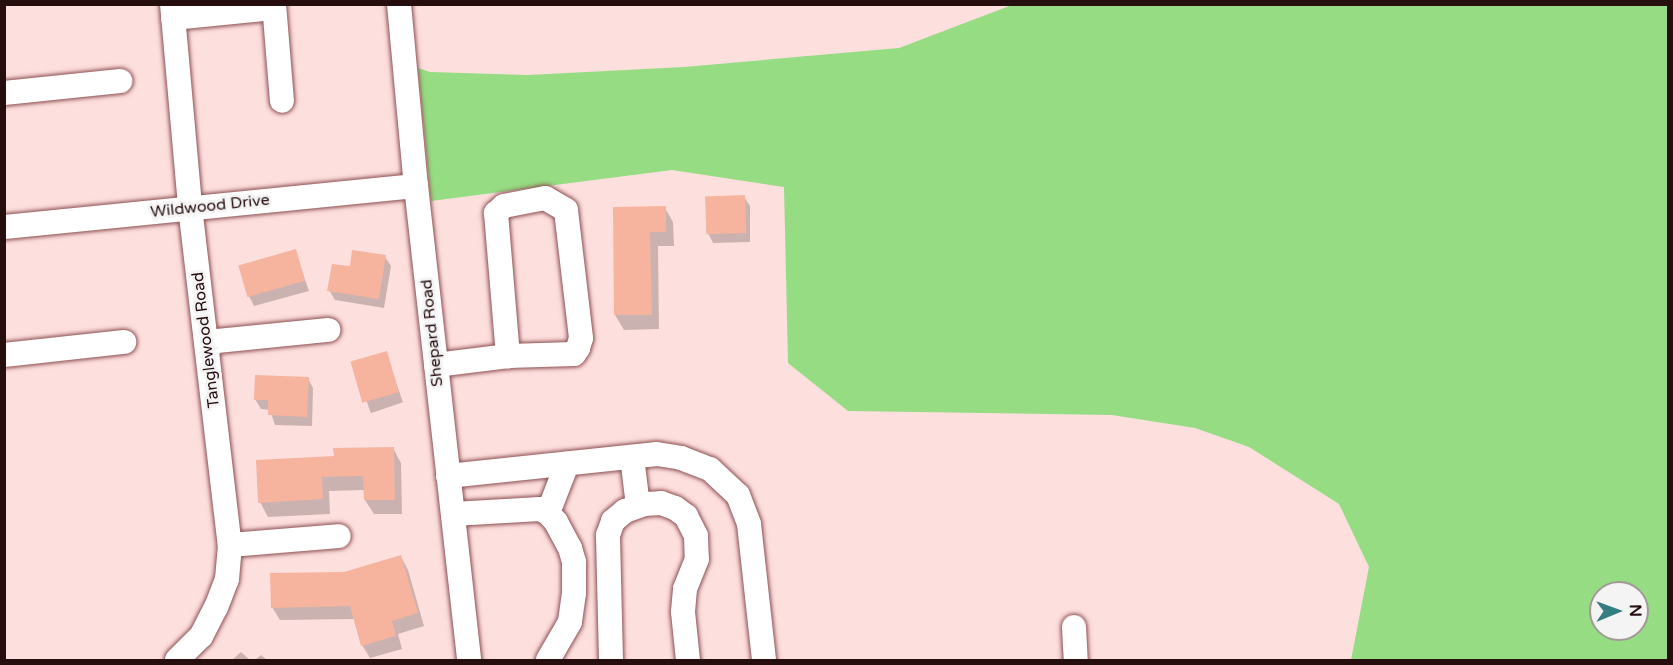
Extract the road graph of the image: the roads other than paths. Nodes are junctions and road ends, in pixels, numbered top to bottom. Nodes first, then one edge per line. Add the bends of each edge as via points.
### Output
1 (399, 4) edge
2 (274, 6) edge
3 (173, 11) edge
4 (120, 81) dead end
5 (4, 93) edge
6 (282, 101) dead end
7 (416, 186) junction
8 (190, 207) junction
9 (4, 226) edge
10 (328, 330) dead end
11 (124, 342) dead end
12 (207, 342) junction
13 (4, 355) edge
14 (508, 356) junction
15 (436, 365) junction
16 (632, 457) junction
17 (567, 464) junction
18 (448, 476) junction
19 (638, 506) junction
20 (548, 513) junction
21 (453, 514) junction
22 (339, 536) dead end
23 (230, 545) junction
24 (1074, 627) dead end
25 (177, 660) edge
26 (469, 660) edge
27 (548, 660) edge
28 (611, 660) edge
29 (688, 660) edge
30 (764, 660) edge
31 (1076, 660) edge

1 - 7 street, Shepard Road
2 - 3 street
2 - 6 street
3 - 8 street, Tanglewood Road
4 - 5 street
7 - 8 street, Wildwood Drive
7 - 15 street, Shepard Road
8 - 9 street, Wildwood Drive
8 - 12 street, Tanglewood Road
10 - 12 street
11 - 13 street
12 - 23 street, Tanglewood Road
14 - 14 street via 574,354 581,338 566,210 545,198 504,206 496,213
14 - 15 street
15 - 18 street, Shepard Road
16 - 17 street
16 - 19 street
16 - 30 street via 657,454 681,458 710,469 738,495 749,524
17 - 18 street
17 - 20 street
18 - 21 street, Shepard Road
19 - 28 street via 613,521 608,535
19 - 29 street via 662,503 675,508 694,526 697,559 685,590 683,612
20 - 21 street via 540,509
20 - 27 street via 570,548 574,562 570,622
21 - 26 street, Shepard Road
22 - 23 street
23 - 25 street, Tanglewood Road via 227,579 216,607 201,636
24 - 31 street

